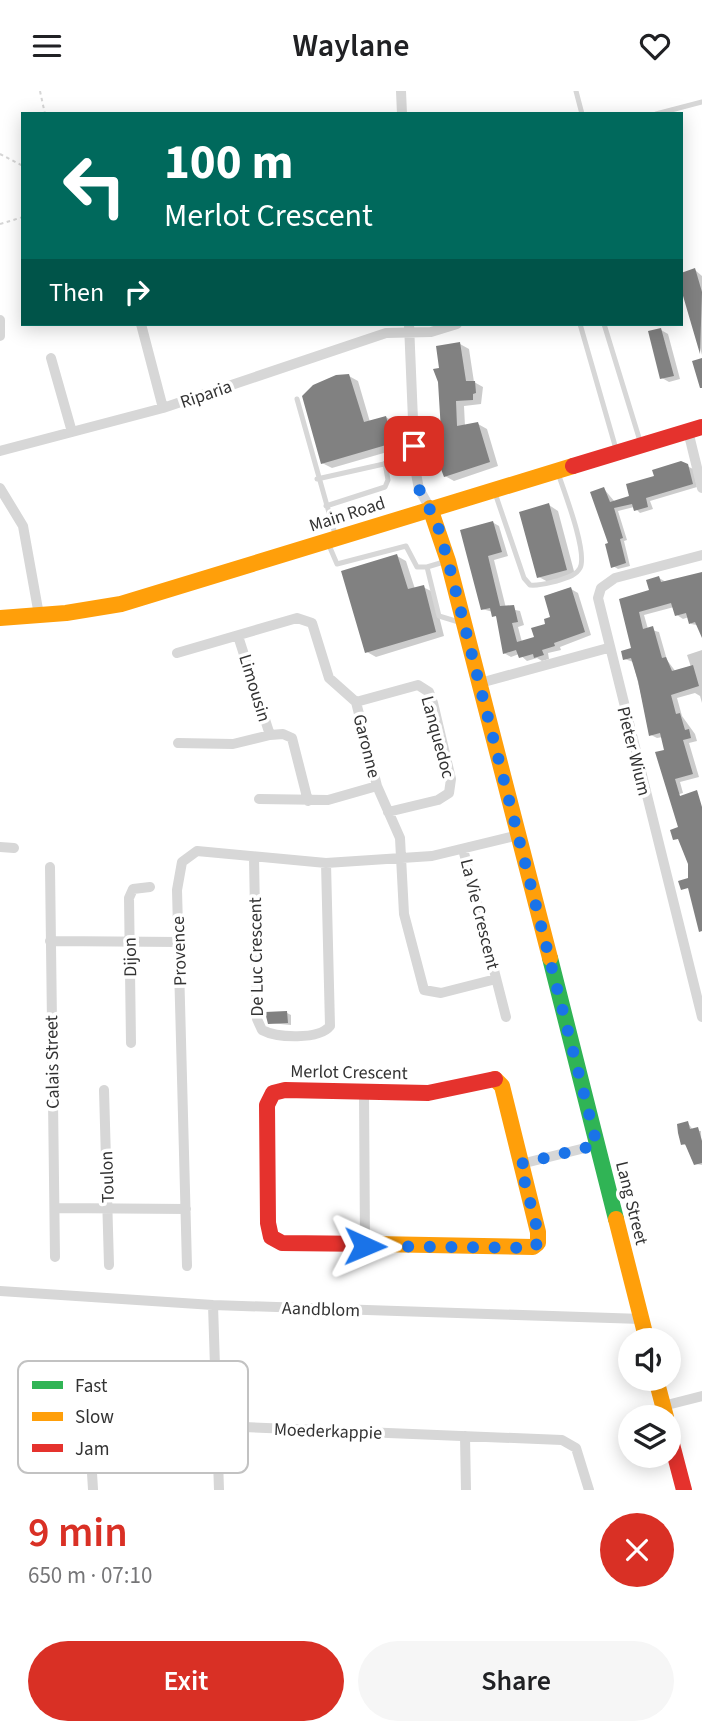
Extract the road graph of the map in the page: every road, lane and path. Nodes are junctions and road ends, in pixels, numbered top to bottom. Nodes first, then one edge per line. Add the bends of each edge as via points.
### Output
1 (40, 91) edge
2 (401, 91) edge
3 (576, 91) edge
4 (702, 102) edge
5 (45, 112) edge
6 (402, 112) edge
7 (581, 112) edge
8 (664, 112) edge
9 (0, 154) edge
10 (21, 165) edge
11 (21, 218) edge
12 (0, 224) edge
13 (0, 320) edge
14 (142, 326) edge
15 (450, 326) edge
16 (581, 326) edge
17 (605, 326) edge
18 (409, 328) edge
19 (0, 336) edge
20 (51, 358) dead end
21 (297, 399) dead end
22 (163, 408) junction
23 (695, 429) edge
24 (72, 432) junction
25 (641, 445) junction
26 (0, 451) edge
27 (617, 452) junction
28 (415, 457) junction
29 (385, 463) junction
30 (557, 470) junction
31 (317, 479) junction
32 (0, 488) edge
33 (702, 488) edge
34 (494, 489) junction
35 (326, 506) junction
36 (430, 508) junction
37 (332, 539) junction
38 (702, 555) edge
39 (448, 561) junction
40 (427, 567) junction
41 (39, 615) junction
42 (0, 618) edge
43 (465, 624) junction
44 (239, 636) junction
45 (608, 648) junction
46 (177, 653) dead end
47 (480, 684) junction
48 (356, 702) junction
49 (270, 735) junction
50 (178, 743) dead end
51 (377, 786) junction
52 (259, 799) dead end
53 (308, 801) junction
54 (388, 812) junction
55 (519, 835) junction
56 (0, 847) edge
57 (14, 848) dead end
58 (463, 849) junction
59 (254, 858) junction
60 (402, 858) junction
61 (326, 863) junction
62 (50, 867) dead end
63 (150, 887) dead end
64 (50, 941) junction
65 (130, 941) junction
66 (178, 942) junction
67 (496, 979) junction
68 (506, 1017) dead end
69 (702, 1017) edge
70 (131, 1043) dead end
71 (104, 1090) dead end
72 (364, 1091) junction
73 (597, 1145) junction
74 (520, 1164) junction
75 (55, 1208) junction
76 (109, 1208) junction
77 (186, 1209) junction
78 (365, 1246) junction
79 (55, 1257) dead end
80 (109, 1265) dead end
81 (187, 1266) dead end
82 (0, 1291) edge
83 (213, 1305) junction
84 (642, 1319) junction
85 (644, 1328) edge
86 (214, 1361) edge
87 (702, 1396) edge
88 (681, 1405) edge
89 (248, 1429) edge
90 (465, 1436) junction
91 (678, 1468) edge
92 (466, 1490) edge
93 (589, 1490) edge
94 (684, 1490) edge

1 - 5 path
2 - 6 street
3 - 7 lane
4 - 8 lane
9 - 10 path
11 - 12 path
13 - 19 street
14 - 22 street
15 - 18 street, Riparia via 431,332
16 - 27 lane
17 - 25 lane
18 - 22 street, Riparia
18 - 28 street
20 - 24 street
21 - 31 lane
22 - 24 street, Riparia
23 - 25 street, Main Road
23 - 33 street
24 - 26 street, Riparia
25 - 27 street, Main Road
27 - 30 street, Main Road
28 - 29 lane
28 - 36 street via 419,489
29 - 31 lane
29 - 35 lane via 385,487
30 - 34 street, Main Road
30 - 34 lane via 582,564 572,576 530,585
31 - 35 lane
32 - 41 street via 23,526
34 - 36 street, Main Road
35 - 37 lane
36 - 37 street, Main Road
36 - 39 street, Lang Street
37 - 40 lane via 336,564 406,545 415,565
37 - 41 street, Main Road via 121,604
38 - 45 street, Pieter Wium via 606,583 598,598
39 - 40 lane
39 - 43 street, Lang Street
40 - 43 lane via 439,616
41 - 42 street, Main Road
43 - 47 street, Lang Street
44 - 46 street, Garonne
44 - 48 street, Garonne via 297,618 308,619 330,678
44 - 49 street, Limousin
45 - 47 street
45 - 69 street, Pieter Wium
47 - 55 street, Lang Street
48 - 51 street, Garonne
48 - 54 street, Lanquedoc via 418,685 429,692 433,703 449,793
49 - 50 street via 233,744
49 - 53 street, Limousin via 292,738
51 - 53 street
51 - 54 street, Garonne
52 - 53 street
54 - 60 street, Garonne via 400,838
55 - 58 street
55 - 73 street, Lang Street
56 - 57 street
58 - 60 street
58 - 67 street, La Vie Crescent
59 - 61 street, Provence
59 - 61 street, De Luc Crescent via 257,1019 262,1030 274,1034 320,1034 330,1026
59 - 66 street, Provence via 205,850 182,862 177,880
60 - 61 street, Provence
60 - 67 street, La Vie Crescent via 404,914 424,990 434,995
62 - 64 street, Calais Street
63 - 65 street, Dijon via 129,893
64 - 65 street
64 - 75 street, Calais Street
65 - 66 street
65 - 70 street, Dijon
66 - 77 street, Provence
67 - 68 street, La Vie Crescent
71 - 76 street, Toulon
72 - 74 street, Merlot Crescent via 428,1093 495,1079 502,1087
72 - 78 street
72 - 78 street, Merlot Crescent via 285,1090 274,1093 267,1105 271,1237 282,1243
73 - 74 street
73 - 84 street, Lang Street
74 - 78 street, Merlot Crescent via 538,1232 533,1248
75 - 76 street
75 - 79 street, Calais Street
76 - 77 street
76 - 80 street, Toulon
77 - 81 street, Provence
82 - 83 street, Aandblom
83 - 84 street, Aandblom
83 - 86 street
84 - 85 street, Lang Street
87 - 88 street
89 - 90 street, Moederkappie
90 - 92 street
90 - 93 street, Moederkappie via 571,1443 580,1455
91 - 94 street

